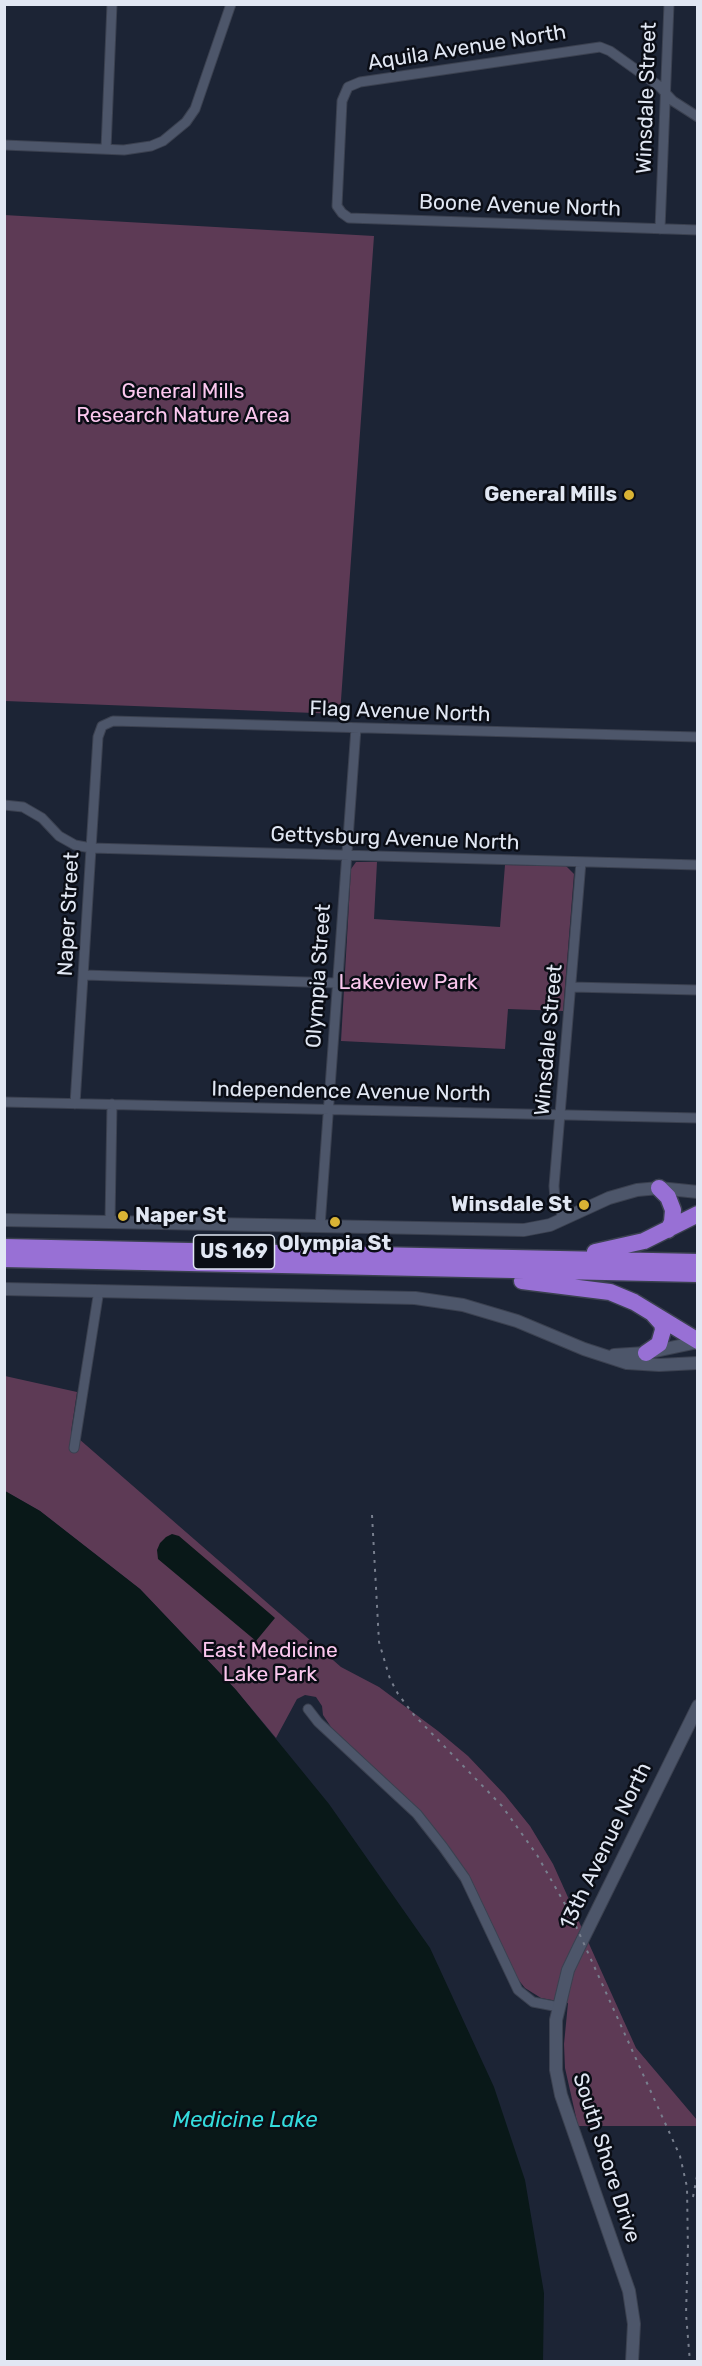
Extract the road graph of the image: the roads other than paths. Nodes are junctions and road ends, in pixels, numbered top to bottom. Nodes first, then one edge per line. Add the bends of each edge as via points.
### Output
1 (112, 4) edge
2 (231, 4) edge
3 (669, 4) edge
4 (666, 93) junction
5 (698, 117) edge
6 (4, 145) edge
7 (106, 149) junction
8 (342, 213) joint
9 (660, 229) junction
10 (698, 230) edge
11 (102, 726) joint
12 (356, 728) junction
13 (698, 737) edge
14 (4, 805) edge
15 (91, 848) junction
16 (346, 855) junction
17 (581, 862) junction
18 (698, 865) edge
19 (84, 975) junction
20 (337, 983) junction
21 (571, 987) junction
22 (698, 990) edge
23 (4, 1102) edge
24 (75, 1104) junction
25 (112, 1104) junction
26 (328, 1110) junction
27 (561, 1114) junction
28 (698, 1118) edge
29 (659, 1188) junction
30 (698, 1192) edge
31 (698, 1198) edge
32 (698, 1214) edge
33 (564, 1219) junction
34 (4, 1220) edge
35 (110, 1222) junction
36 (320, 1226) junction
37 (668, 1230) junction
38 (4, 1247) edge
39 (462, 1257) junction
40 (4, 1259) edge
41 (698, 1262) edge
42 (378, 1268) junction
43 (698, 1274) edge
44 (4, 1289) edge
45 (99, 1290) junction
46 (650, 1311) junction
47 (698, 1342) edge
48 (646, 1353) junction
49 (600, 1354) junction
50 (698, 1363) edge
51 (74, 1448) dead end
52 (698, 1706) edge
53 (308, 1709) dead end
54 (559, 2007) junction
55 (632, 2361) edge

1 - 7 street
2 - 7 street via 195,109 174,133 151,146
3 - 4 street, Winsdale Street
4 - 5 street, Aquila Avenue North
4 - 8 street, Aquila Avenue North via 600,47 354,84 348,87 342,101 337,206
4 - 9 street, Winsdale Street
6 - 7 street
8 - 9 street, Boone Avenue North via 349,218
9 - 10 street, Boone Avenue North
11 - 12 street, Flag Avenue North via 113,721
11 - 15 street, Naper Street
12 - 13 street, Flag Avenue North
12 - 16 street, Olympia Street
14 - 15 street, Gettysburg Avenue North via 23,807 42,818 59,836
15 - 16 street, Gettysburg Avenue North
15 - 19 street, Naper Street
16 - 17 street, Gettysburg Avenue North
16 - 20 street, Olympia Street
17 - 18 street, Gettysburg Avenue North
17 - 21 street, Winsdale Street
19 - 20 street
19 - 24 street, Naper Street
20 - 26 street, Olympia Street
21 - 22 street
21 - 27 street, Winsdale Street
23 - 24 street, Independence Avenue North
24 - 25 street, Independence Avenue North
25 - 26 street, Independence Avenue North
25 - 35 street
26 - 27 street, Independence Avenue North
26 - 36 street, Olympia Street
27 - 28 street, Independence Avenue North
27 - 33 street, Winsdale Street via 554,1186
29 - 30 street
29 - 31 street
29 - 33 street via 625,1193
29 - 37 highway via 671,1203 673,1216
32 - 37 highway
33 - 36 street via 524,1230
34 - 35 street
35 - 36 street
37 - 39 highway via 611,1250
38 - 39 highway, US 169
39 - 41 highway, US 169
40 - 42 highway, US 169
42 - 43 highway, US 169
42 - 46 highway via 593,1289 621,1296
44 - 45 street
45 - 49 street via 429,1299 517,1321
45 - 51 street
46 - 47 highway
46 - 48 highway via 663,1330 659,1344
47 - 48 street
48 - 49 street
49 - 50 street via 636,1365
52 - 54 street, 13th Avenue North via 568,1970
53 - 54 street via 417,1814 443,1846 465,1878 518,1990 533,2002
54 - 55 street, South Shore Drive via 555,2045 561,2095 629,2291 634,2324

